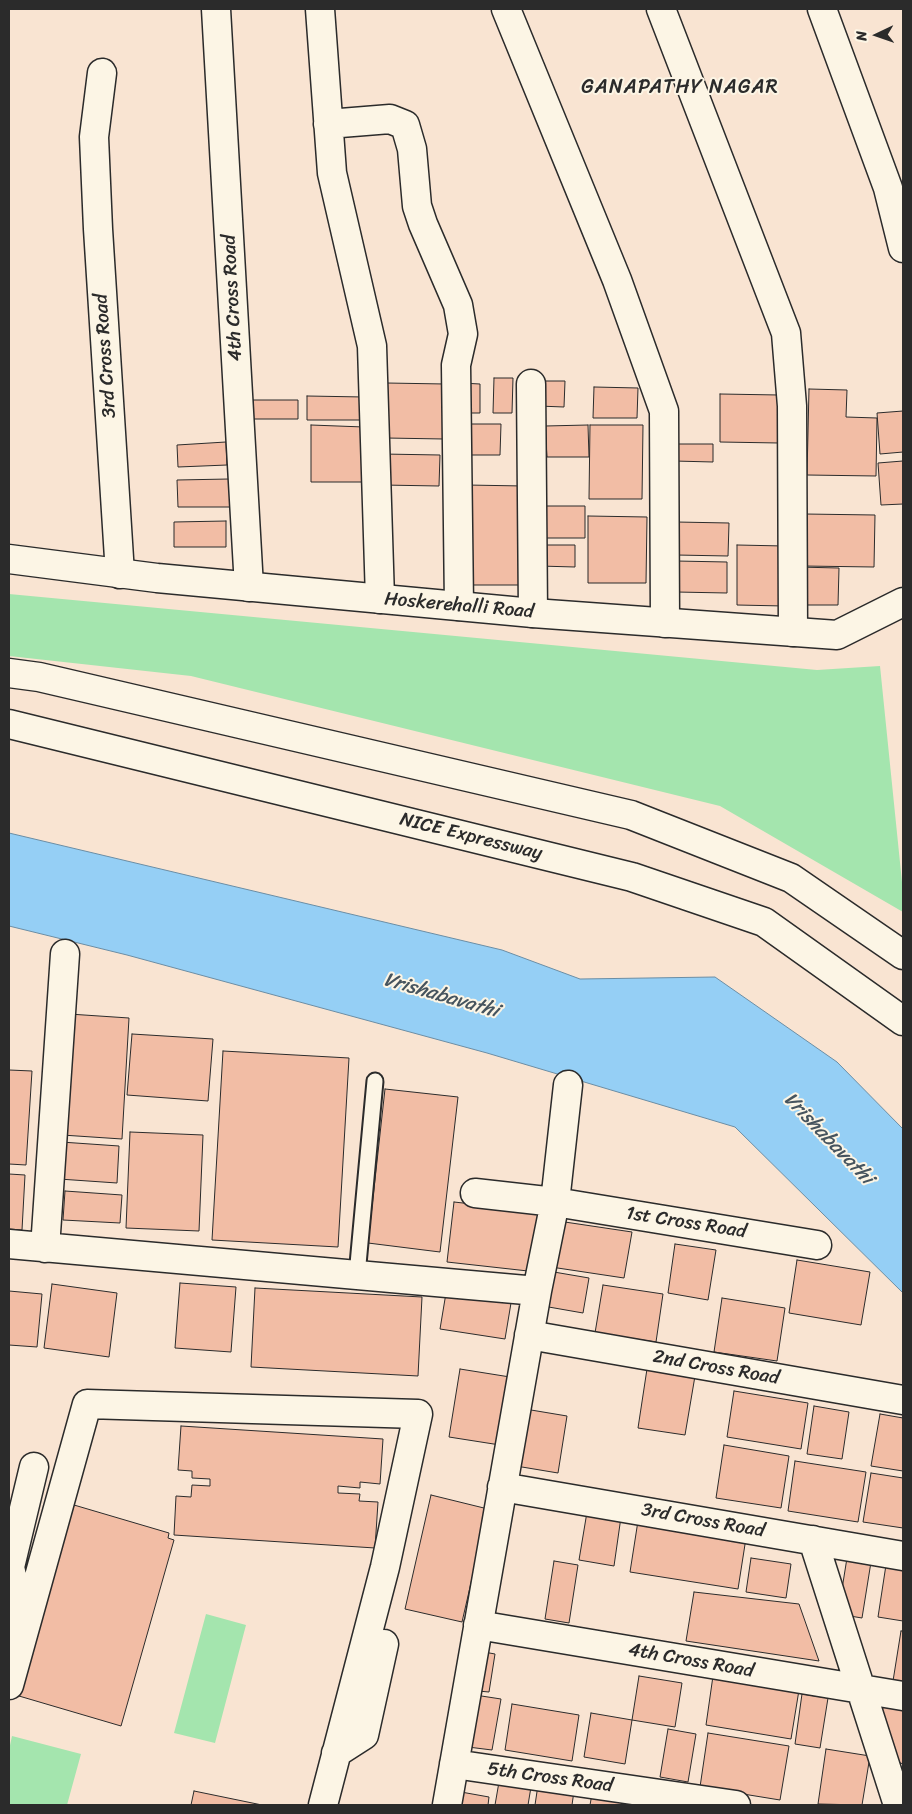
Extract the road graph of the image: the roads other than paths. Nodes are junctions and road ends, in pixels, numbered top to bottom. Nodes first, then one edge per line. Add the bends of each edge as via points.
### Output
1 (216, 9) edge
2 (320, 9) edge
3 (506, 9) edge
4 (661, 9) edge
5 (822, 9) edge
6 (102, 73) dead end
7 (328, 124) junction
8 (896, 187) edge
9 (903, 248) edge
10 (531, 384) dead end
11 (9, 559) edge
12 (120, 574) junction
13 (249, 587) junction
14 (380, 599) junction
15 (903, 602) edge
16 (459, 606) junction
17 (533, 613) junction
18 (665, 623) junction
19 (793, 632) junction
20 (9, 673) edge
21 (9, 724) edge
22 (65, 954) dead end
23 (903, 955) edge
24 (903, 1021) edge
25 (375, 1080) dead end
26 (568, 1085) dead end
27 (475, 1193) dead end
28 (555, 1202) junction
29 (9, 1244) edge
30 (816, 1245) dead end
31 (45, 1248) junction
32 (357, 1275) junction
33 (537, 1291) junction
34 (529, 1335) junction
35 (903, 1400) edge
36 (34, 1467) dead end
37 (502, 1486) junction
38 (813, 1540) junction
39 (903, 1556) edge
40 (478, 1625) junction
41 (24, 1631) junction
42 (384, 1644) dead end
43 (9, 1685) edge
44 (860, 1689) junction
45 (903, 1696) edge
46 (336, 1753) junction
47 (454, 1764) junction
48 (324, 1805) edge
49 (447, 1805) edge
50 (736, 1805) edge
51 (898, 1805) edge

1 - 13 main road, 4th Cross Road
2 - 7 main road
3 - 18 main road via 617,280 664,411
4 - 19 main road via 786,333 792,406
5 - 8 main road
6 - 12 main road, 3rd Cross Road via 94,137
7 - 14 main road via 332,173 372,346
7 - 16 main road via 390,119 405,125 412,149 423,224 458,305 464,334 456,365
8 - 9 main road
10 - 17 main road
11 - 12 main road, Hoskerehalli Road
12 - 13 main road, Hoskerehalli Road
13 - 14 main road, Hoskerehalli Road
14 - 16 main road, Hoskerehalli Road
15 - 19 main road, Hoskerehalli Road via 837,635
16 - 17 main road, Hoskerehalli Road
17 - 18 main road, Hoskerehalli Road
18 - 19 main road, Hoskerehalli Road
20 - 23 main road via 39,677 631,815 791,878
21 - 24 main road, NICE Expressway via 632,877 764,922
22 - 31 main road
25 - 32 lane
26 - 28 main road
27 - 28 main road, 1st Cross Road
28 - 30 main road, 1st Cross Road
28 - 33 main road
29 - 31 main road
31 - 32 main road
32 - 33 main road
33 - 34 main road
34 - 35 main road, 2nd Cross Road
34 - 37 main road
36 - 41 main road via 10,1567
37 - 38 main road, 3rd Cross Road
37 - 40 main road
38 - 39 main road, 3rd Cross Road
38 - 44 main road
40 - 44 main road, 4th Cross Road
40 - 47 main road
41 - 43 main road
41 - 46 main road via 87,1404 418,1414 385,1567
42 - 46 main road via 364,1735
44 - 45 main road, 4th Cross Road
44 - 51 main road
46 - 48 main road
47 - 49 main road
47 - 50 main road, 5th Cross Road

